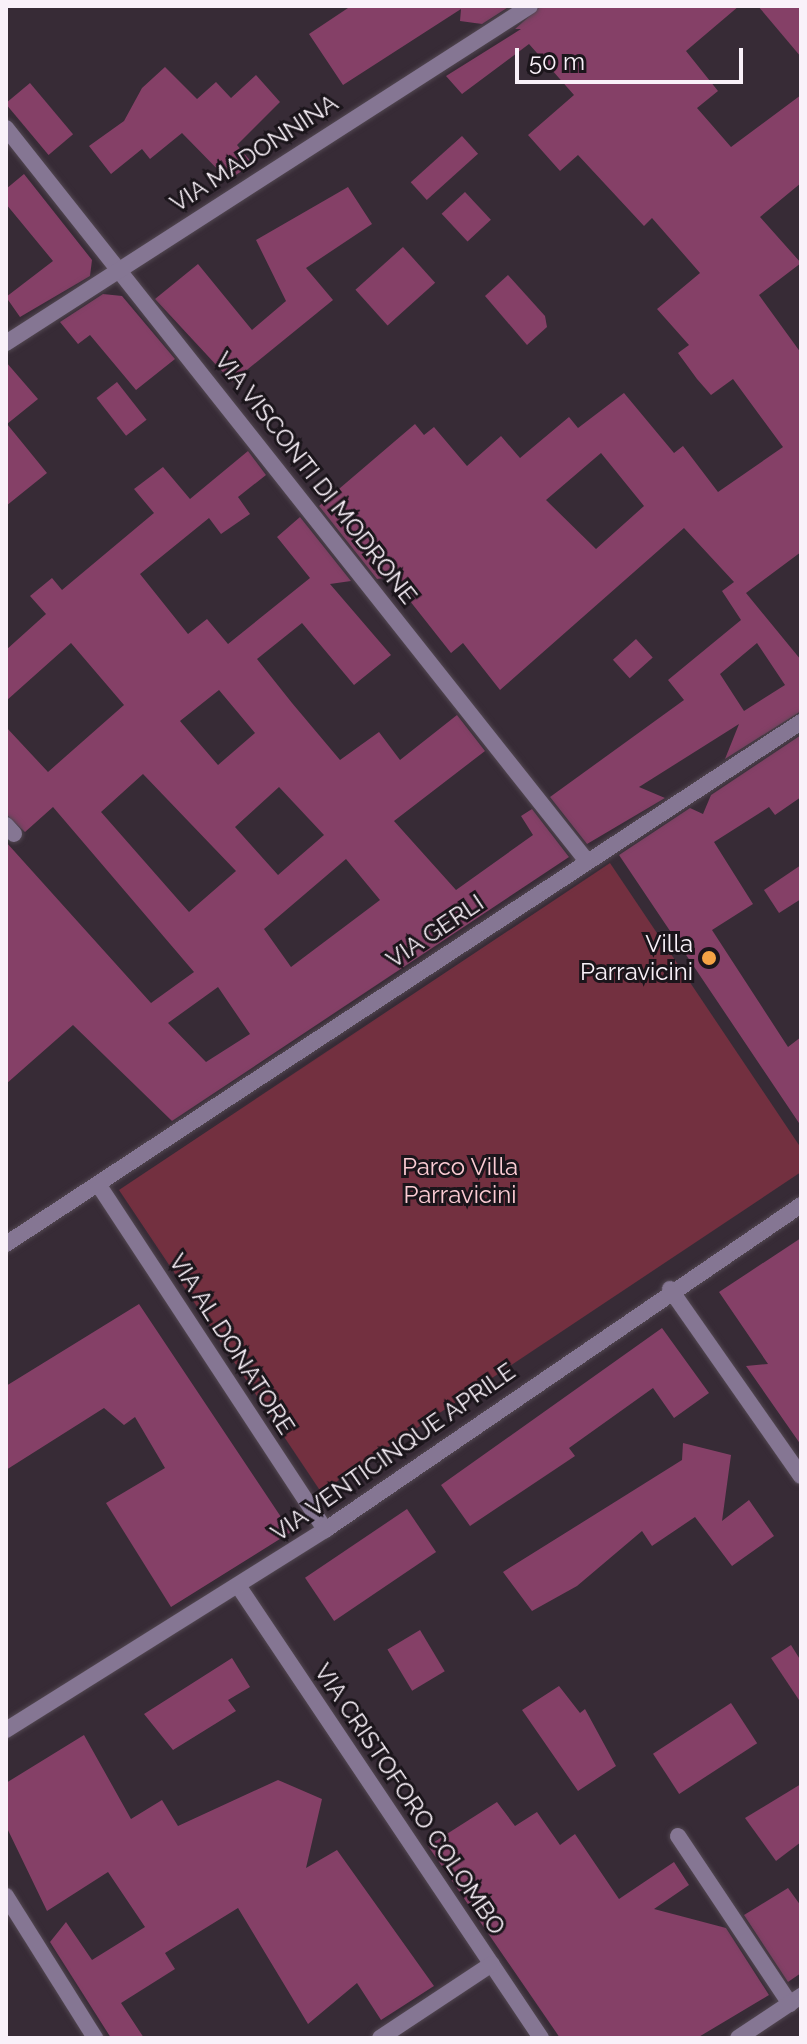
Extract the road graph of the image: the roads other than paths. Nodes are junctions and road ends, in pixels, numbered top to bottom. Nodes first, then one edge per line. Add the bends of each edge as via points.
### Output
1 (530, 6) edge
2 (6, 128) edge
3 (119, 268) junction
4 (6, 343) edge
5 (801, 722) edge
6 (586, 860) junction
7 (98, 1184) junction
8 (801, 1205) edge
9 (6, 1244) edge
10 (670, 1289) junction
11 (801, 1476) edge
12 (325, 1530) junction
13 (239, 1587) junction
14 (6, 1730) edge
15 (678, 1836) dead end
16 (6, 1896) edge
17 (492, 1964) junction
18 (795, 2000) edge
19 (95, 2038) edge
20 (380, 2038) edge
21 (541, 2038) edge
22 (738, 2038) edge

1 - 3 street, VIA MADONNINA
2 - 3 street, VIA VISCONTI DI MODRONE
3 - 4 street, VIA MADONNINA
3 - 6 street, VIA VISCONTI DI MODRONE
5 - 6 street, VIA GERLI
6 - 7 street, VIA GERLI
7 - 9 street, VIA GERLI
7 - 12 street, VIA AL DONATORE
8 - 10 street, VIA VENTICINQUE APRILE
10 - 11 street
10 - 12 street, VIA VENTICINQUE APRILE
12 - 13 street, VIA VENTICINQUE APRILE
13 - 14 street, VIA VENTICINQUE APRILE
13 - 17 street, VIA CRISTOFORO COLOMBO
15 - 18 street
16 - 19 street
17 - 20 street
17 - 21 street, VIA CRISTOFORO COLOMBO
18 - 22 street

